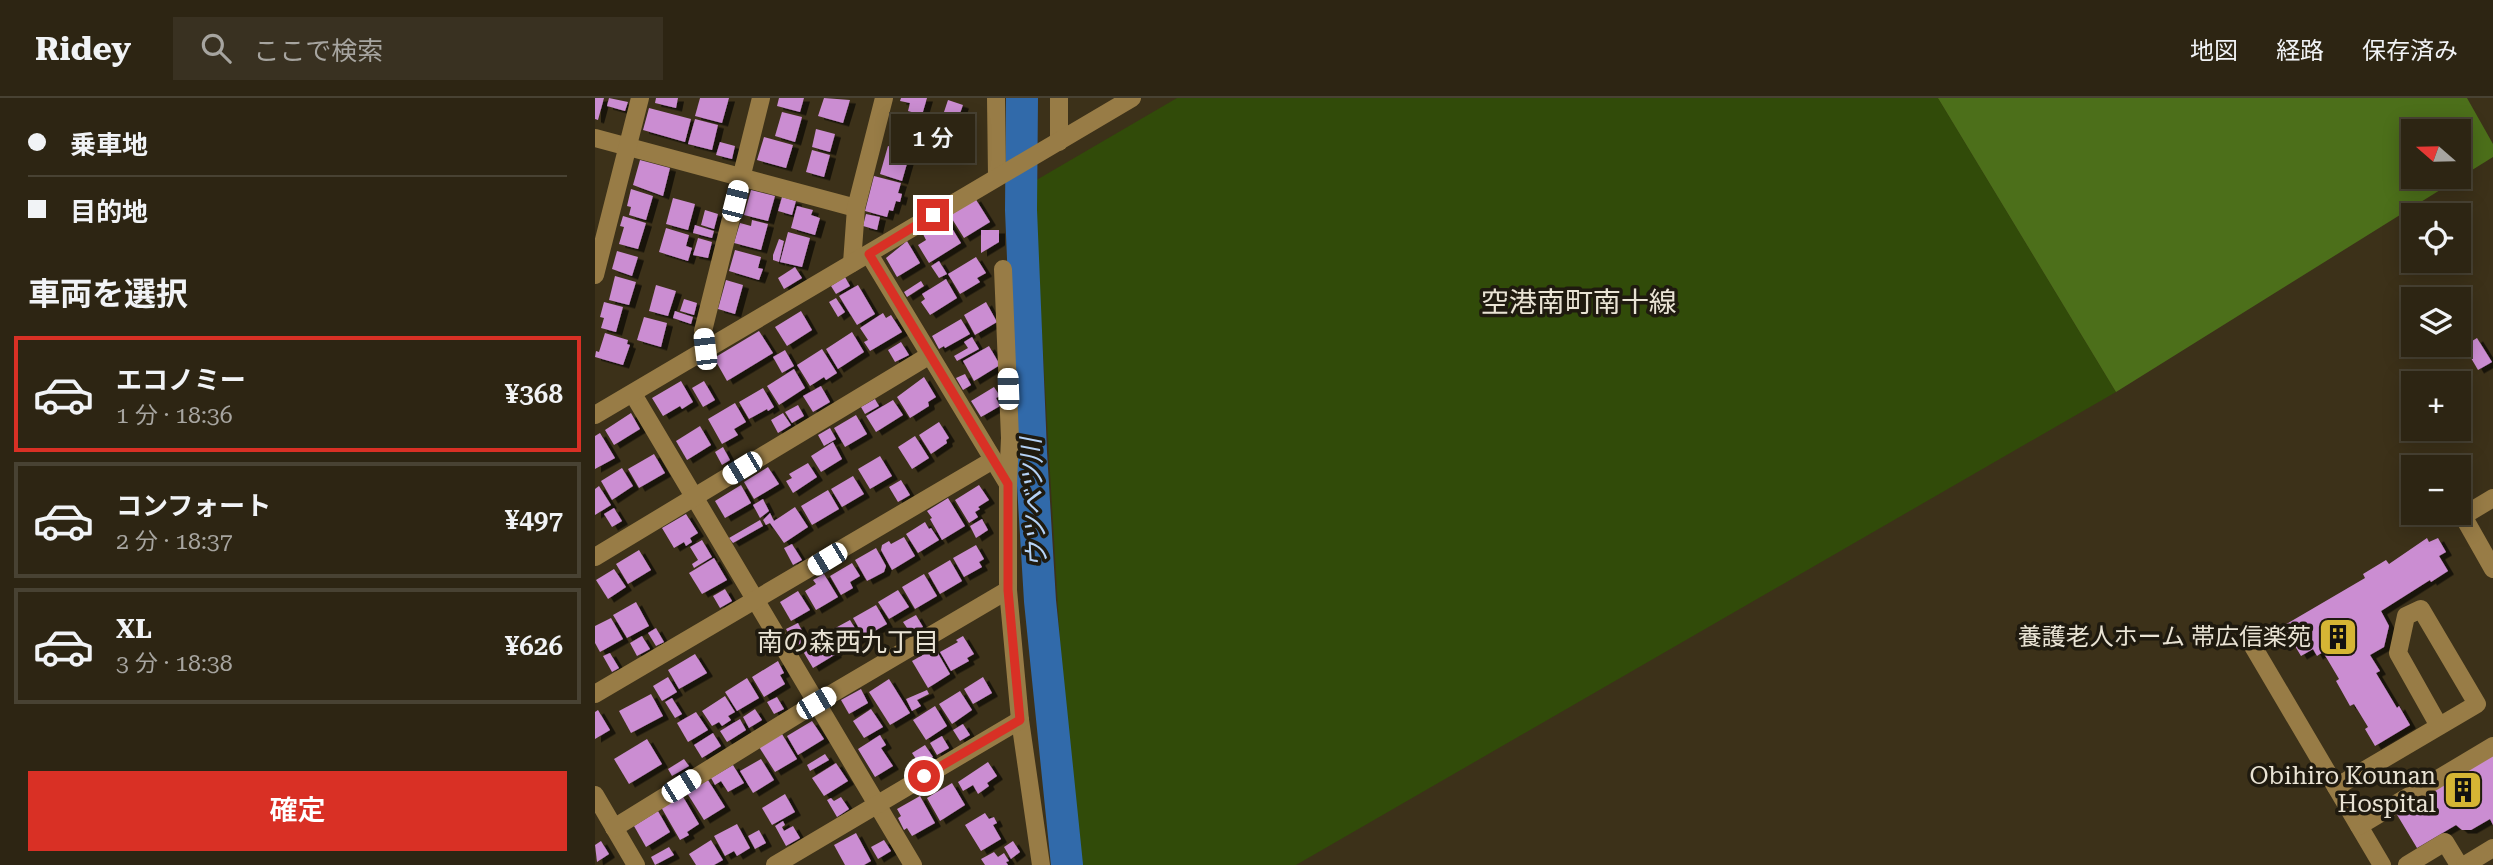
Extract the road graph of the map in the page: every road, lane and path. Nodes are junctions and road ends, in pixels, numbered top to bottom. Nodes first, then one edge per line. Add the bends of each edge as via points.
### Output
1 (640, 98) edge
2 (761, 98) edge
3 (884, 98) edge
4 (996, 98) edge
5 (1059, 98) edge
6 (1132, 98) edge
7 (595, 138) edge
8 (1059, 142) junction
9 (628, 146) junction
10 (1001, 174) junction
11 (741, 176) junction
12 (856, 208) junction
13 (869, 254) junction
14 (852, 263) junction
15 (1003, 269) dead end
16 (595, 275) edge
17 (705, 349) junction
18 (930, 355) junction
19 (633, 394) junction
20 (595, 415) edge
21 (993, 460) junction
22 (1008, 484) junction
23 (695, 497) junction
24 (2493, 498) edge
25 (595, 557) edge
26 (2493, 569) edge
27 (1008, 590) junction
28 (755, 601) junction
29 (2251, 643) dead end
30 (595, 694) edge
31 (816, 703) junction
32 (1020, 720) junction
33 (2439, 726) junction
34 (2493, 746) edge
35 (2336, 788) junction
36 (595, 795) edge
37 (876, 804) junction
38 (2359, 826) junction
39 (614, 828) junction
40 (2493, 848) edge
41 (636, 865) edge
42 (776, 865) edge
43 (913, 865) edge
44 (1041, 865) edge
45 (2382, 865) edge
46 (2407, 865) edge
47 (2459, 865) edge
48 (2465, 865) edge

1 - 9 street
2 - 11 street
3 - 12 street
4 - 10 street
5 - 8 street
6 - 8 street
7 - 9 street
8 - 10 street
9 - 11 street
9 - 16 street
10 - 13 street
11 - 12 street
11 - 17 street via 703,331
12 - 14 street
13 - 14 street
13 - 18 street
14 - 17 street
15 - 22 street
17 - 19 street
18 - 21 street
18 - 23 street
19 - 20 street
19 - 23 street
21 - 22 street
21 - 28 street
22 - 27 street
23 - 25 street
23 - 28 street
24 - 26 street via 2463,516
27 - 31 street
27 - 32 street
28 - 30 street
28 - 31 street
29 - 35 street
31 - 37 street
31 - 39 street
32 - 37 street
32 - 44 street
33 - 33 street via 2397,653 2406,616 2421,609 2477,704
33 - 35 street
34 - 38 street
35 - 38 street
36 - 39 street
37 - 42 street
37 - 43 street
38 - 45 street
39 - 41 street
40 - 48 street
46 - 47 street via 2445,842

